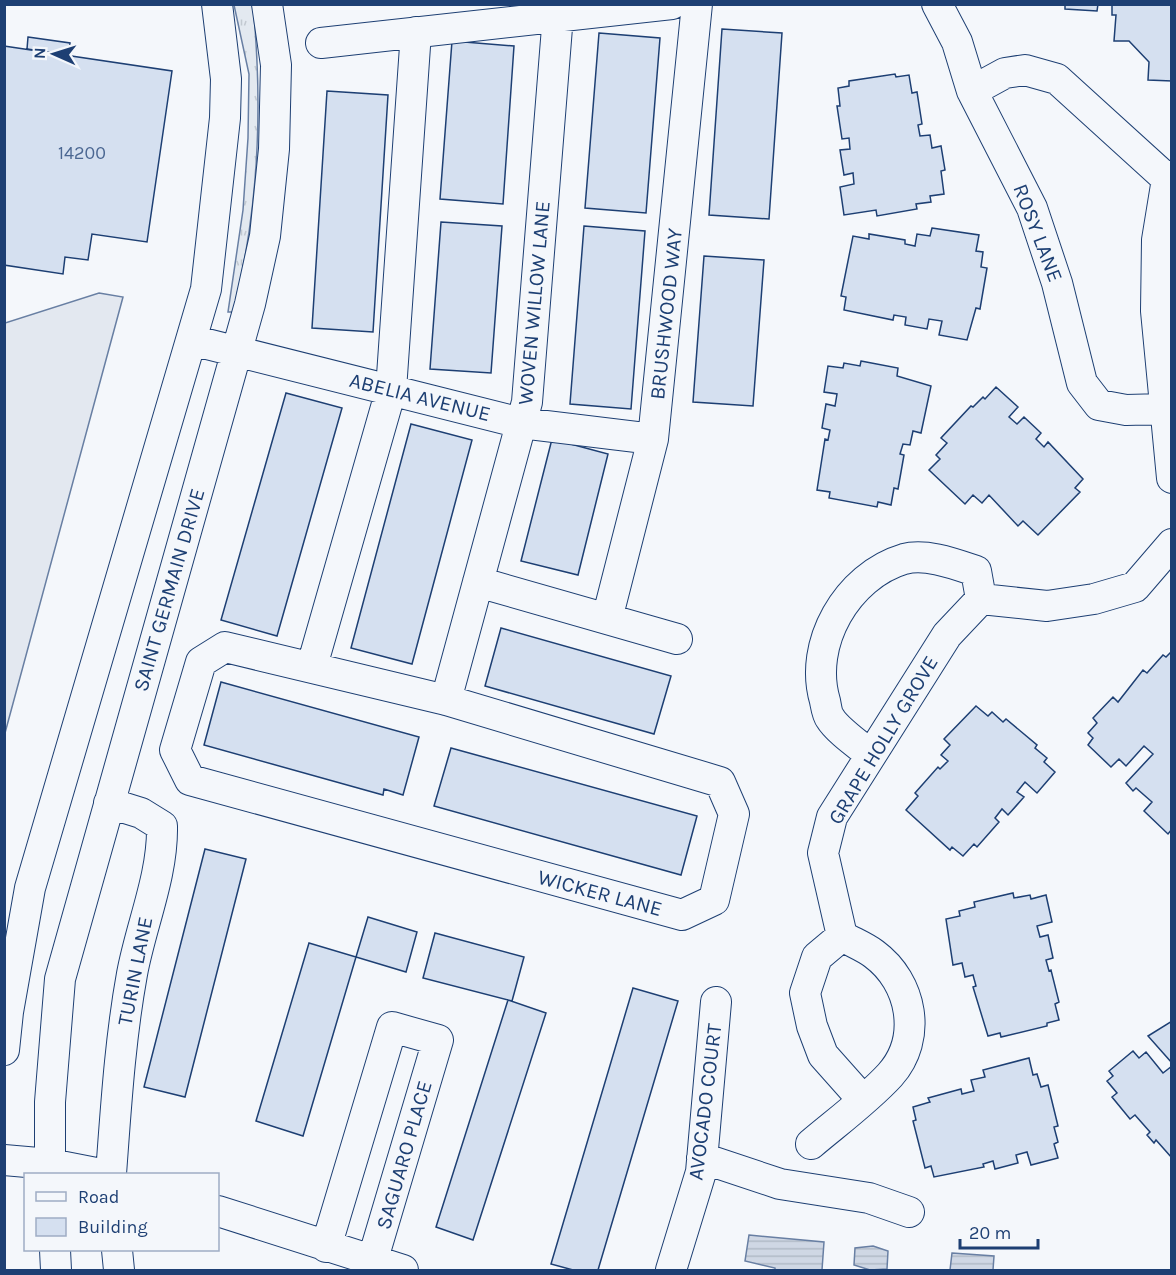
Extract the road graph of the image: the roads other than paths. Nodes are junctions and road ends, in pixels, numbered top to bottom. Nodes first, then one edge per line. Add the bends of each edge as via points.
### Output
1 (218, 4) edge
2 (267, 4) edge
3 (672, 4) edge
4 (697, 4) edge
5 (937, 4) edge
6 (557, 10) edge
7 (416, 32) junction
8 (321, 43) dead end
9 (972, 91) junction
10 (1169, 177) edge
11 (191, 340) junction
12 (236, 351) junction
13 (391, 390) junction
14 (1164, 409) junction
15 (521, 423) junction
16 (653, 439) junction
17 (1172, 478) edge
18 (1172, 544) edge
19 (478, 582) junction
20 (981, 599) junction
21 (607, 619) junction
22 (677, 639) dead end
23 (312, 666) junction
24 (446, 700) junction
25 (871, 755) junction
26 (109, 803) junction
27 (842, 936) junction
28 (716, 1002) dead end
29 (4, 1050) edge
30 (862, 1100) junction
31 (811, 1144) dead end
32 (702, 1158) junction
33 (4, 1160) edge
34 (50, 1169) edge
35 (91, 1173) edge
36 (111, 1173) edge
37 (219, 1211) edge
38 (909, 1212) dead end
39 (326, 1246) junction
40 (55, 1251) edge
41 (117, 1251) edge
42 (373, 1266) edge
43 (56, 1270) edge
44 (119, 1270) edge
45 (403, 1270) edge
46 (671, 1270) edge

1 - 11 street via 226,79 225,118 206,289
2 - 12 street, SAINT GERMAIN DRIVE via 276,65 274,149 265,236
3 - 6 street
4 - 16 street, BRUSHWOOD WAY
5 - 9 street, ROSY LANE via 957,42
6 - 7 street
6 - 15 street, WOVEN WILLOW LANE via 527,402
7 - 8 street
7 - 13 street
9 - 10 street via 1005,73 1025,70 1057,79
9 - 14 street, ROSY LANE via 1032,208 1058,283 1082,383 1099,405 1126,410
10 - 14 street via 1158,240 1156,299
11 - 12 street, ABELIA AVENUE
11 - 29 street via 30,888
12 - 13 street, ABELIA AVENUE
12 - 26 street, SAINT GERMAIN DRIVE
13 - 15 street, ABELIA AVENUE
13 - 23 street
14 - 17 street
15 - 16 street, ABELIA AVENUE
15 - 19 street, WOVEN WILLOW LANE
16 - 21 street, BRUSHWOOD WAY
18 - 20 street via 1135,587 1094,599 1047,606
19 - 21 street
19 - 24 street, WOVEN WILLOW LANE
20 - 25 street, GRAPE HOLLY GROVE via 947,635
20 - 25 street via 976,571 943,560 906,558 874,573 847,597 825,640 819,682 830,718
21 - 22 street
23 - 24 street, WICKER LANE
23 - 24 street, WICKER LANE via 225,647 201,662 175,750 190,780 682,915 714,900 734,814 720,782
25 - 27 street, GRAPE HOLLY GROVE via 832,817 823,853
26 - 34 street, SAINT GERMAIN DRIVE via 60,979 50,1102
26 - 36 street, TURIN LANE via 141,813 162,826 162,850 122,1026
27 - 30 street via 818,957 805,993 823,1055
27 - 30 street via 893,973 910,1005 908,1043 891,1074
28 - 32 street, AVOCADO COURT
30 - 31 street
32 - 38 street via 780,1184 869,1198
32 - 46 street, AVOCADO COURT
33 - 34 street
34 - 35 street
37 - 39 street
39 - 42 street
39 - 42 street, SAGUARO PLACE via 392,1027 438,1040
40 - 43 street
41 - 44 street
42 - 45 street

